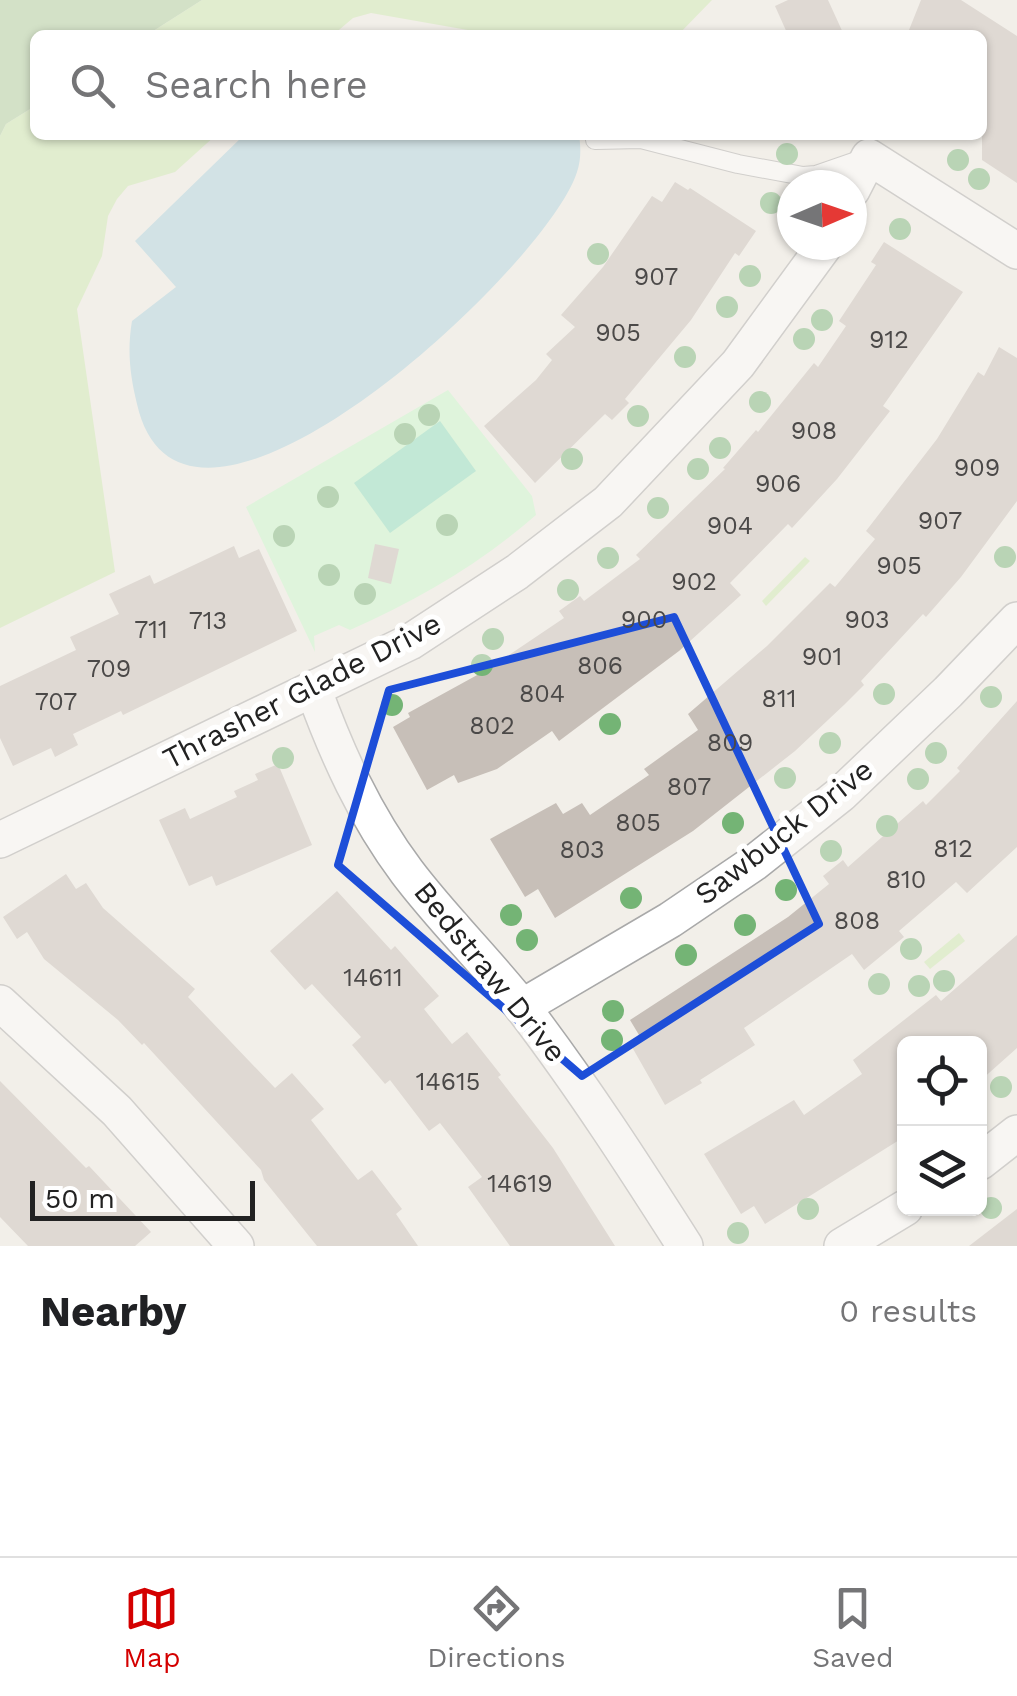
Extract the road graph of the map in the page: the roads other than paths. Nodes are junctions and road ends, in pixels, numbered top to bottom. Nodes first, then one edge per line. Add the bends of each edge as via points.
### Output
1 (645, 140) edge
2 (868, 157) junction
3 (862, 170) edge
4 (1017, 251) edge
5 (814, 260) edge
6 (1017, 620) edge
7 (313, 688) junction
8 (0, 840) edge
9 (0, 1003) edge
10 (522, 1007) junction
11 (1017, 1134) edge
12 (987, 1157) edge
13 (897, 1213) edge
14 (236, 1246) edge
15 (686, 1246) edge
16 (842, 1246) edge

1 - 2 lane via 803,176
2 - 3 street
2 - 4 street
5 - 7 street, Thrasher Glade Drive via 738,364 608,502 410,642
6 - 10 street, Sawbuck Drive via 841,794 754,863
7 - 8 street, Thrasher Glade Drive
7 - 10 street, Bedstraw Drive via 362,804 405,870
9 - 14 street via 117,1111
10 - 15 street, Bedstraw Drive
11 - 12 street
13 - 16 street

